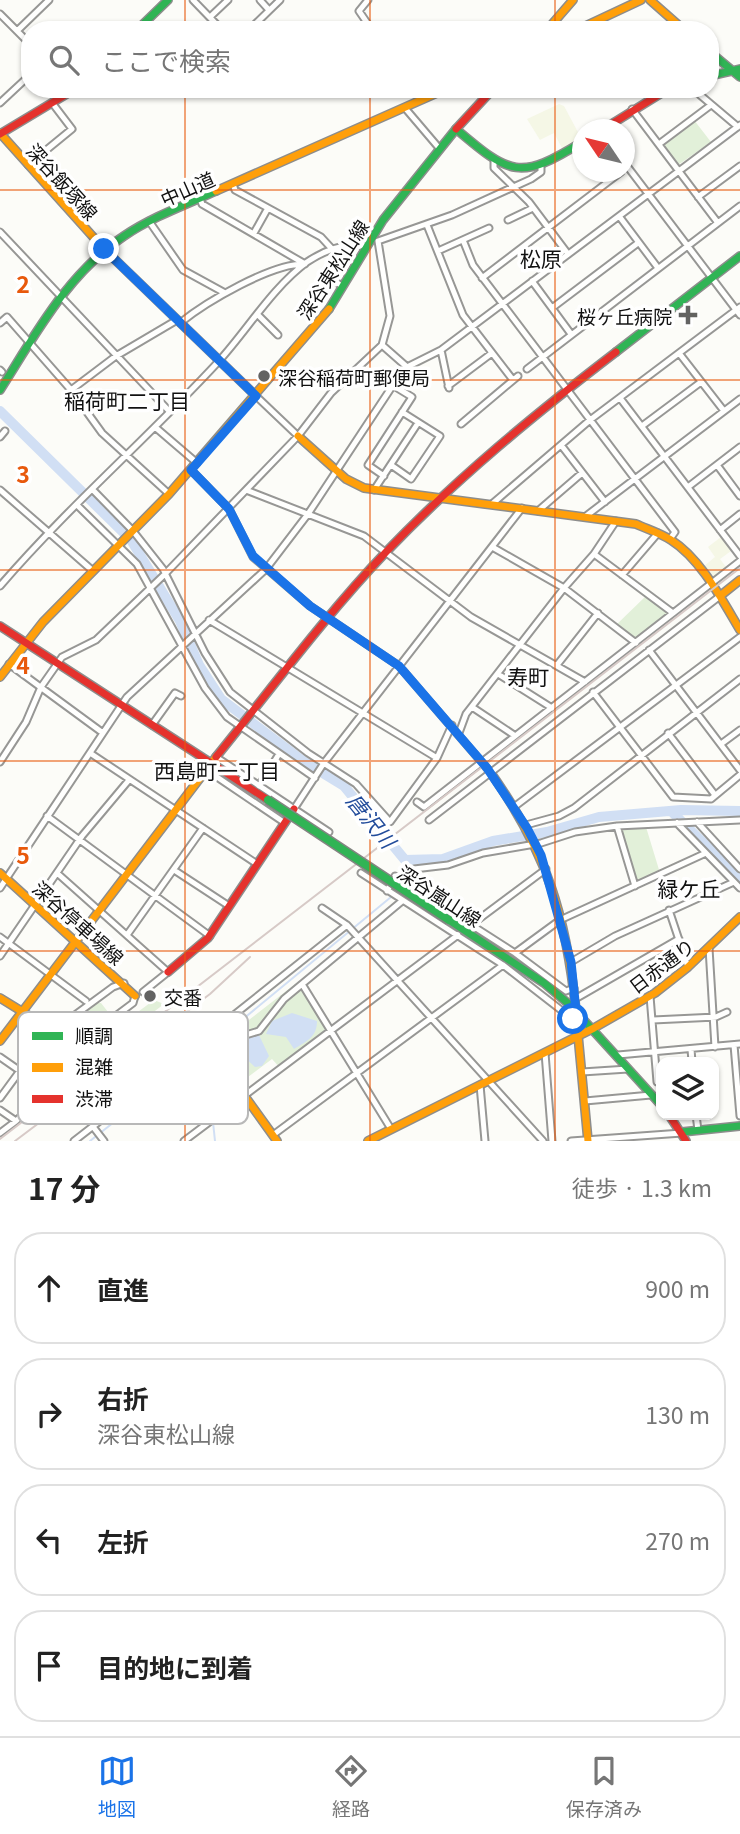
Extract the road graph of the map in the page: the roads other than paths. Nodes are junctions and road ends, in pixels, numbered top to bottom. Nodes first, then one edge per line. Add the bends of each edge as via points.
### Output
1 (49, 0) edge
2 (168, 0) edge
3 (193, 0) edge
4 (228, 0) edge
5 (260, 0) edge
6 (280, 0) edge
7 (368, 0) edge
8 (573, 0) edge
9 (641, 0) edge
10 (649, 0) edge
11 (270, 10) junction
12 (0, 14) edge
13 (210, 18) junction
14 (27, 21) edge
15 (146, 21) edge
16 (213, 21) edge
17 (258, 21) edge
18 (366, 21) edge
19 (555, 21) edge
20 (596, 21) edge
21 (674, 21) edge
22 (21, 27) edge
23 (17, 31) junction
24 (21, 35) edge
25 (719, 58) edge
26 (736, 70) edge
27 (740, 77) edge
28 (21, 83) edge
29 (62, 98) edge
30 (485, 98) edge
31 (652, 98) edge
32 (703, 98) edge
33 (423, 99) edge
34 (0, 103) edge
35 (53, 104) junction
36 (711, 105) junction
37 (404, 108) junction
38 (632, 109) junction
39 (618, 119) edge
40 (739, 127) edge
41 (456, 129) junction
42 (0, 134) edge
43 (659, 144) junction
44 (439, 148) junction
45 (572, 149) edge
46 (494, 163) junction
47 (28, 165) junction
48 (740, 166) edge
49 (541, 167) junction
50 (679, 171) junction
51 (635, 179) edge
52 (605, 182) edge
53 (233, 184) junction
54 (513, 188) junction
55 (648, 194) junction
56 (698, 197) junction
57 (200, 199) junction
58 (740, 206) edge
59 (268, 208) junction
60 (533, 208) junction
61 (619, 216) junction
62 (508, 220) dead end
63 (149, 221) junction
64 (718, 223) junction
65 (427, 225) junction
66 (489, 228) dead end
67 (548, 228) junction
68 (0, 232) edge
69 (254, 233) junction
70 (463, 240) junction
71 (372, 242) junction
72 (638, 243) junction
73 (688, 246) junction
74 (104, 249) junction
75 (332, 249) junction
76 (438, 251) junction
77 (568, 254) junction
78 (740, 256) edge
79 (305, 264) junction
80 (658, 268) junction
81 (323, 274) dead end
82 (712, 277) junction
83 (482, 278) junction
84 (532, 282) junction
85 (342, 286) junction
86 (225, 293) junction
87 (61, 296) junction
88 (502, 304) junction
89 (552, 308) junction
90 (739, 310) edge
91 (257, 314) junction
92 (178, 321) junction
93 (0, 323) edge
94 (472, 327) junction
95 (571, 334) junction
96 (278, 335) dead end
97 (30, 343) junction
98 (382, 345) junction
99 (441, 350) junction
100 (492, 353) junction
101 (679, 353) junction
102 (116, 356) junction
103 (542, 356) junction
104 (219, 361) junction
105 (407, 367) junction
106 (527, 369) dead end
107 (701, 382) junction
108 (394, 386) junction
109 (566, 388) junction
110 (0, 390) edge
111 (71, 390) junction
112 (256, 396) junction
113 (621, 398) junction
114 (740, 399) edge
115 (169, 411) junction
116 (724, 411) junction
117 (402, 412) junction
118 (590, 420) junction
119 (418, 423) junction
120 (461, 424) dead end
121 (642, 426) junction
122 (155, 427) junction
123 (5, 431) dead end
124 (298, 436) junction
125 (0, 437) edge
126 (561, 445) junction
127 (740, 447) edge
128 (127, 456) junction
129 (665, 456) junction
130 (391, 465) junction
131 (716, 465) junction
132 (194, 466) junction
133 (336, 471) junction
134 (582, 472) junction
135 (384, 476) junction
136 (635, 479) junction
137 (688, 486) junction
138 (0, 489) edge
139 (246, 489) junction
140 (91, 490) junction
141 (374, 490) junction
142 (169, 494) junction
143 (740, 496) edge
144 (440, 498) junction
145 (605, 502) junction
146 (78, 504) junction
147 (492, 504) junction
148 (522, 508) junction
149 (229, 509) junction
150 (538, 511) junction
151 (308, 514) junction
152 (740, 514) edge
153 (586, 516) junction
154 (616, 521) junction
155 (720, 530) junction
156 (132, 531) junction
157 (50, 532) junction
158 (657, 533) junction
159 (670, 539) junction
160 (120, 544) junction
161 (494, 548) junction
162 (385, 554) junction
163 (594, 554) junction
164 (740, 556) edge
165 (740, 561) edge
166 (266, 569) junction
167 (93, 571) junction
168 (164, 575) junction
169 (622, 575) junction
170 (740, 580) edge
171 (711, 583) junction
172 (0, 586) edge
173 (150, 588) junction
174 (564, 588) junction
175 (720, 596) junction
176 (450, 602) junction
177 (598, 613) junction
178 (673, 613) junction
179 (328, 619) junction
180 (209, 620) junction
181 (0, 626) edge
182 (740, 631) edge
183 (195, 633) junction
184 (740, 637) edge
185 (26, 642) junction
186 (636, 643) junction
187 (520, 644) junction
188 (181, 646) junction
189 (649, 650) junction
190 (58, 663) junction
191 (9, 664) junction
192 (558, 665) junction
193 (399, 666) junction
194 (288, 668) junction
195 (498, 674) junction
196 (0, 677) edge
197 (740, 679) edge
198 (585, 682) junction
199 (677, 685) junction
200 (41, 687) junction
201 (593, 692) junction
202 (181, 696) dead end
203 (121, 705) junction
204 (472, 707) junction
205 (552, 708) junction
206 (253, 710) junction
207 (696, 711) junction
208 (362, 712) junction
209 (152, 725) junction
210 (452, 725) junction
211 (240, 727) junction
212 (620, 727) junction
213 (740, 730) edge
214 (103, 733) junction
215 (458, 733) junction
216 (668, 733) junction
217 (514, 735) junction
218 (721, 744) junction
219 (90, 753) junction
220 (279, 754) junction
221 (641, 754) junction
222 (437, 758) junction
223 (213, 760) junction
224 (482, 761) junction
225 (0, 762) edge
226 (323, 764) junction
227 (740, 770) edge
228 (491, 773) junction
229 (214, 775) dead end
230 (740, 775) edge
231 (315, 777) junction
232 (129, 780) junction
233 (259, 786) junction
234 (715, 795) junction
235 (417, 802) dead end
236 (514, 807) junction
237 (175, 809) junction
238 (294, 809) junction
239 (47, 816) junction
240 (429, 820) dead end
241 (740, 821) edge
242 (285, 822) junction
243 (697, 822) junction
244 (682, 823) junction
245 (527, 827) junction
246 (617, 827) junction
247 (204, 828) junction
248 (329, 832) dead end
249 (80, 840) junction
250 (535, 841) junction
251 (706, 853) junction
252 (257, 864) junction
253 (738, 865) edge
254 (546, 869) junction
255 (174, 870) junction
256 (57, 873) junction
257 (361, 873) dead end
258 (127, 875) junction
259 (3, 876) edge
260 (734, 882) junction
261 (635, 886) junction
262 (412, 887) junction
263 (0, 888) edge
264 (740, 888) edge
265 (387, 891) junction
266 (155, 896) junction
267 (402, 901) junction
268 (36, 905) junction
269 (229, 906) junction
270 (322, 908) dead end
271 (446, 909) junction
272 (669, 910) junction
273 (100, 912) junction
274 (740, 917) edge
275 (560, 920) junction
276 (433, 922) junction
277 (348, 925) junction
278 (471, 925) junction
279 (127, 935) junction
280 (458, 935) junction
281 (210, 936) junction
282 (357, 936) junction
283 (0, 937) edge
284 (679, 939) junction
285 (78, 942) junction
286 (9, 943) junction
287 (709, 948) junction
288 (515, 953) junction
289 (0, 956) edge
290 (571, 962) junction
291 (503, 965) junction
292 (688, 967) junction
293 (110, 970) junction
294 (167, 972) junction
295 (51, 975) junction
296 (398, 980) junction
297 (124, 983) junction
298 (302, 984) junction
299 (113, 987) junction
300 (574, 988) junction
301 (139, 994) junction
302 (650, 996) junction
303 (0, 998) edge
304 (575, 999) junction
305 (86, 1000) dead end
306 (22, 1012) joint
307 (81, 1012) edge
308 (121, 1012) edge
309 (242, 1012) edge
310 (727, 1012) dead end
311 (579, 1014) junction
312 (18, 1017) edge
313 (432, 1017) junction
314 (713, 1017) junction
315 (653, 1020) junction
316 (593, 1028) junction
317 (332, 1031) junction
318 (248, 1034) edge
319 (578, 1035) junction
320 (0, 1041) edge
321 (737, 1044) edge
322 (715, 1046) junction
323 (691, 1049) junction
324 (655, 1050) junction
325 (544, 1053) junction
326 (618, 1055) junction
327 (0, 1057) edge
328 (692, 1057) edge
329 (656, 1058) edge
330 (629, 1069) junction
331 (18, 1070) edge
332 (582, 1072) junction
333 (359, 1073) junction
334 (18, 1074) edge
335 (491, 1080) junction
336 (480, 1085) junction
337 (656, 1085) edge
338 (650, 1092) junction
339 (248, 1093) edge
340 (0, 1098) edge
341 (656, 1099) edge
342 (248, 1101) edge
343 (585, 1101) junction
344 (0, 1110) edge
345 (740, 1116) edge
346 (672, 1120) edge
347 (697, 1120) edge
348 (16, 1121) joint
349 (100, 1124) edge
350 (207, 1124) edge
351 (740, 1126) edge
352 (94, 1129) junction
353 (391, 1129) junction
354 (698, 1130) junction
355 (0, 1133) edge
356 (661, 1133) junction
357 (275, 1138) edge
358 (644, 1138) edge
359 (684, 1138) edge
360 (625, 1139) edge
361 (103, 1140) edge
362 (588, 1140) edge
363 (74, 1141) edge
364 (184, 1141) edge
365 (368, 1141) edge
366 (485, 1141) edge
367 (543, 1141) edge
368 (552, 1141) edge
369 (571, 1141) edge
370 (662, 1141) edge

1 - 14 street
2 - 15 main road
3 - 13 street
4 - 13 street
5 - 11 street
6 - 11 street
7 - 18 street via 359,12
8 - 19 main road
9 - 20 main road
10 - 21 main road
11 - 17 street
12 - 23 street
13 - 16 street
22 - 23 street
23 - 24 street
25 - 26 main road
26 - 27 main road
28 - 34 street
29 - 35 main road
30 - 41 main road, 深谷東松山線
31 - 38 main road
32 - 36 street
33 - 37 main road, 中山道
35 - 42 main road via 19,119
35 - 47 street via 72,129
36 - 40 street
36 - 43 street
37 - 44 street
37 - 53 main road, 中山道
38 - 39 main road
38 - 43 street
40 - 50 street
41 - 44 main road, 深谷東松山線
41 - 46 main road
42 - 47 main road, 深谷飯塚線
43 - 50 street
44 - 71 main road, 深谷東松山線
45 - 49 main road
46 - 49 main road via 514,169
46 - 54 street
47 - 74 main road, 深谷飯塚線
48 - 56 street
49 - 54 street via 541,172
50 - 55 street
50 - 56 street
51 - 55 street
52 - 67 street
53 - 57 main road, 中山道
53 - 59 street via 235,190
54 - 60 street
54 - 65 street
55 - 61 street
55 - 73 street
56 - 64 street
57 - 63 main road, 中山道
57 - 69 street
58 - 64 street
59 - 69 street
59 - 75 street via 321,237
60 - 62 street
60 - 67 street
61 - 72 street
61 - 77 street
63 - 74 main road, 中山道
63 - 86 street via 183,270
64 - 73 street
65 - 71 street
65 - 76 street
66 - 70 street
67 - 77 street
67 - 83 street
68 - 87 street
69 - 79 street
70 - 76 street
70 - 83 street
71 - 75 street
71 - 85 main road, 深谷東松山線
71 - 98 street via 390,316
72 - 80 street
72 - 89 street
73 - 80 street
73 - 82 street
74 - 87 main road, 中山道
74 - 92 main road, 深谷飯塚線
75 - 79 street
76 - 94 street
77 - 84 street
78 - 82 main road
79 - 86 street
79 - 91 street
80 - 95 street
81 - 85 street
82 - 90 street
82 - 109 main road
83 - 88 street
84 - 88 street
84 - 89 street
85 - 112 main road, 深谷東松山線 via 329,309
86 - 92 street
87 - 97 main road, 中山道
87 - 102 street
88 - 94 street
88 - 103 street
89 - 95 street
90 - 101 street
91 - 96 street
91 - 104 street
92 - 102 street
92 - 104 main road, 深谷飯塚線
93 - 97 street via 7,317
94 - 99 street
94 - 100 street
95 - 103 street
97 - 110 main road, 中山道
97 - 111 street
98 - 105 street
98 - 124 street via 331,393
99 - 100 street via 449,387
99 - 105 street
100 - 120 street via 515,378
101 - 107 street
101 - 113 street
102 - 111 street
102 - 115 street
103 - 106 street
103 - 109 street
104 - 112 main road, 深谷飯塚線
104 - 115 street
105 - 108 street
107 - 116 street
107 - 121 street
108 - 117 street via 412,397
108 - 133 street
109 - 118 street
109 - 144 main road
111 - 128 street via 102,433
112 - 124 street
112 - 132 main road, 深谷東松山線
113 - 118 street
113 - 121 street
114 - 116 street
115 - 122 street
116 - 129 street
117 - 119 street
117 - 135 street via 368,465
118 - 126 street
118 - 136 street
119 - 130 street
119 - 130 street via 440,436 411,479
121 - 129 street
122 - 128 street
122 - 132 street
123 - 125 street
124 - 133 main road
124 - 139 street
126 - 134 street
126 - 147 street
127 - 131 street
128 - 140 street
128 - 142 street
129 - 136 street
129 - 137 street
130 - 135 street
131 - 137 street
131 - 143 street
132 - 142 main road, 深谷東松山線
132 - 149 street
133 - 141 main road
133 - 151 street
134 - 145 street
134 - 150 street
135 - 141 street
136 - 145 street
136 - 159 street via 675,532
137 - 155 street
138 - 157 street
139 - 149 street
139 - 151 street
140 - 146 street
140 - 156 street
141 - 144 main road
142 - 156 main road, 深谷東松山線
144 - 147 main road
144 - 162 main road
145 - 153 street
146 - 157 street
146 - 160 street
147 - 148 main road
148 - 150 main road
148 - 161 street
149 - 166 street via 253,556
149 - 168 street
150 - 153 main road
151 - 162 street via 364,536
151 - 166 street
152 - 155 street
153 - 154 main road
154 - 158 main road
154 - 163 street
155 - 164 street
156 - 160 main road, 深谷東松山線
156 - 168 street
157 - 167 street
157 - 172 street
158 - 159 main road
158 - 169 street
159 - 171 main road
160 - 167 main road
160 - 173 street
161 - 174 street
161 - 176 street
162 - 176 street
162 - 179 main road
163 - 169 street
163 - 174 street
165 - 171 street
166 - 179 street
166 - 180 street
167 - 185 main road
168 - 173 street
168 - 183 street
169 - 178 street
170 - 175 main road
171 - 175 main road
171 - 178 street
173 - 188 street
173 - 190 street via 96,640 66,654
174 - 177 street
174 - 187 street
175 - 182 main road
175 - 189 street
176 - 187 street
176 - 193 street
177 - 186 street
177 - 192 street
178 - 186 street
179 - 193 street
179 - 194 main road
180 - 183 street
180 - 194 street
181 - 185 main road, 深谷嵐山線
183 - 188 street
183 - 206 street via 222,682
184 - 199 street
185 - 190 main road, 深谷嵐山線
185 - 191 main road
186 - 198 street
187 - 192 street
187 - 195 street
188 - 203 street
188 - 211 street via 211,698
189 - 199 street
189 - 201 street
190 - 200 street
190 - 203 main road, 深谷嵐山線
191 - 196 main road
191 - 200 street
192 - 198 street
193 - 208 street
193 - 210 street
194 - 206 main road
194 - 208 street
195 - 204 street
195 - 205 street
197 - 207 street
198 - 205 street
199 - 207 street
199 - 212 street
200 - 214 street
200 - 225 street via 26,722
201 - 212 street
201 - 228 street
202 - 209 street via 175,693
203 - 209 main road, 深谷嵐山線
203 - 214 street
204 - 215 street
204 - 217 street
205 - 217 street
206 - 211 main road
206 - 226 street
207 - 216 street
207 - 218 street
208 - 222 street
208 - 226 street
209 - 223 main road, 深谷嵐山線
210 - 215 street
210 - 222 street
211 - 220 street
211 - 223 main road
212 - 221 street
212 - 236 street
213 - 218 street
214 - 219 street
215 - 224 street
216 - 221 street
216 - 234 street
217 - 224 street
218 - 227 street
219 - 232 street
219 - 239 street
220 - 231 street
220 - 233 street
221 - 234 street via 673,797 711,799
221 - 245 street via 574,808
222 - 226 street via 390,822 356,784
223 - 233 street
223 - 237 main road
223 - 311 main road, 深谷嵐山線, bridge via 544,983
224 - 228 street
224 - 235 street via 424,807
226 - 231 street
228 - 236 main road
228 - 240 street
229 - 242 street
230 - 234 street
231 - 238 street
232 - 237 street
232 - 249 street
233 - 238 street
236 - 245 main road
237 - 247 street
237 - 258 main road
238 - 242 main road
238 - 248 street
239 - 249 street
239 - 259 street
241 - 243 street
242 - 252 main road
243 - 244 street
243 - 253 street
244 - 246 street
244 - 251 street
245 - 250 main road
246 - 250 street
246 - 261 street
247 - 252 street
247 - 255 street
249 - 256 street
249 - 258 street
250 - 254 main road
250 - 262 street via 448,865 414,869
251 - 260 street
251 - 261 street
252 - 269 main road
254 - 275 main road
254 - 278 street
255 - 266 street
255 - 269 street
256 - 268 street
256 - 273 street
257 - 265 street
258 - 266 street
258 - 273 main road
259 - 263 street
259 - 268 main road, 深谷停車場線
260 - 264 street
260 - 272 street
261 - 275 street
262 - 265 street via 395,876
262 - 271 street
265 - 267 street
266 - 279 street
266 - 281 street
267 - 276 street
267 - 282 street
268 - 285 main road, 深谷停車場線
268 - 286 street
269 - 281 main road
270 - 277 street
271 - 276 street
271 - 278 street
272 - 284 street
272 - 290 street
273 - 279 street
273 - 285 main road
274 - 287 main road, 日赤通り
275 - 288 street
275 - 290 main road
276 - 280 street
277 - 282 street
277 - 309 street
278 - 288 street
279 - 294 street
280 - 291 street
280 - 296 street
281 - 294 main road
282 - 296 street
282 - 298 street
283 - 286 street
284 - 292 street
284 - 304 street
285 - 293 main road, 深谷停車場線
285 - 295 main road
286 - 289 street
286 - 295 street
287 - 292 main road, 日赤通り
287 - 314 street
288 - 300 street via 566,991
290 - 300 main road
291 - 311 street via 570,1017
291 - 313 street
292 - 302 main road, 日赤通り
293 - 297 main road, 深谷停車場線
293 - 299 street
294 - 301 street
295 - 305 street
295 - 306 main road
296 - 313 street
296 - 317 street
297 - 299 street
297 - 301 main road, 深谷停車場線
298 - 317 street
298 - 318 street via 258,1031
299 - 307 street
300 - 304 main road
301 - 308 street
302 - 315 street
302 - 316 main road, 日赤通り
303 - 306 main road
304 - 311 main road
310 - 314 street
311 - 316 main road, 深谷嵐山線
312 - 320 main road
313 - 333 street
313 - 335 street
314 - 315 street
314 - 322 street
315 - 324 street
316 - 319 main road, 日赤通り
316 - 326 main road, 深谷嵐山線
317 - 333 street
317 - 339 street
319 - 325 main road, 日赤通り
319 - 332 main road
321 - 322 street
321 - 345 street
322 - 323 street
323 - 324 street
323 - 328 street
324 - 326 street
324 - 329 street
325 - 335 main road, 日赤通り
325 - 368 street
326 - 330 main road, 深谷嵐山線
327 - 331 street
330 - 332 street
330 - 338 main road, 深谷嵐山線
332 - 343 main road
333 - 353 street
333 - 357 street
334 - 340 street
335 - 336 main road, 日赤通り
335 - 367 street
336 - 353 main road, 日赤通り
336 - 366 street
337 - 338 street
338 - 341 main road, 深谷嵐山線
338 - 343 street
342 - 357 main road
343 - 362 main road
344 - 348 street
346 - 359 main road
347 - 354 street
348 - 355 street
349 - 352 street
350 - 364 street
351 - 354 main road
352 - 361 street
352 - 363 street
353 - 365 main road, 日赤通り
354 - 359 main road
356 - 358 street
356 - 359 street
356 - 370 street
358 - 360 street
360 - 362 street
362 - 369 street

